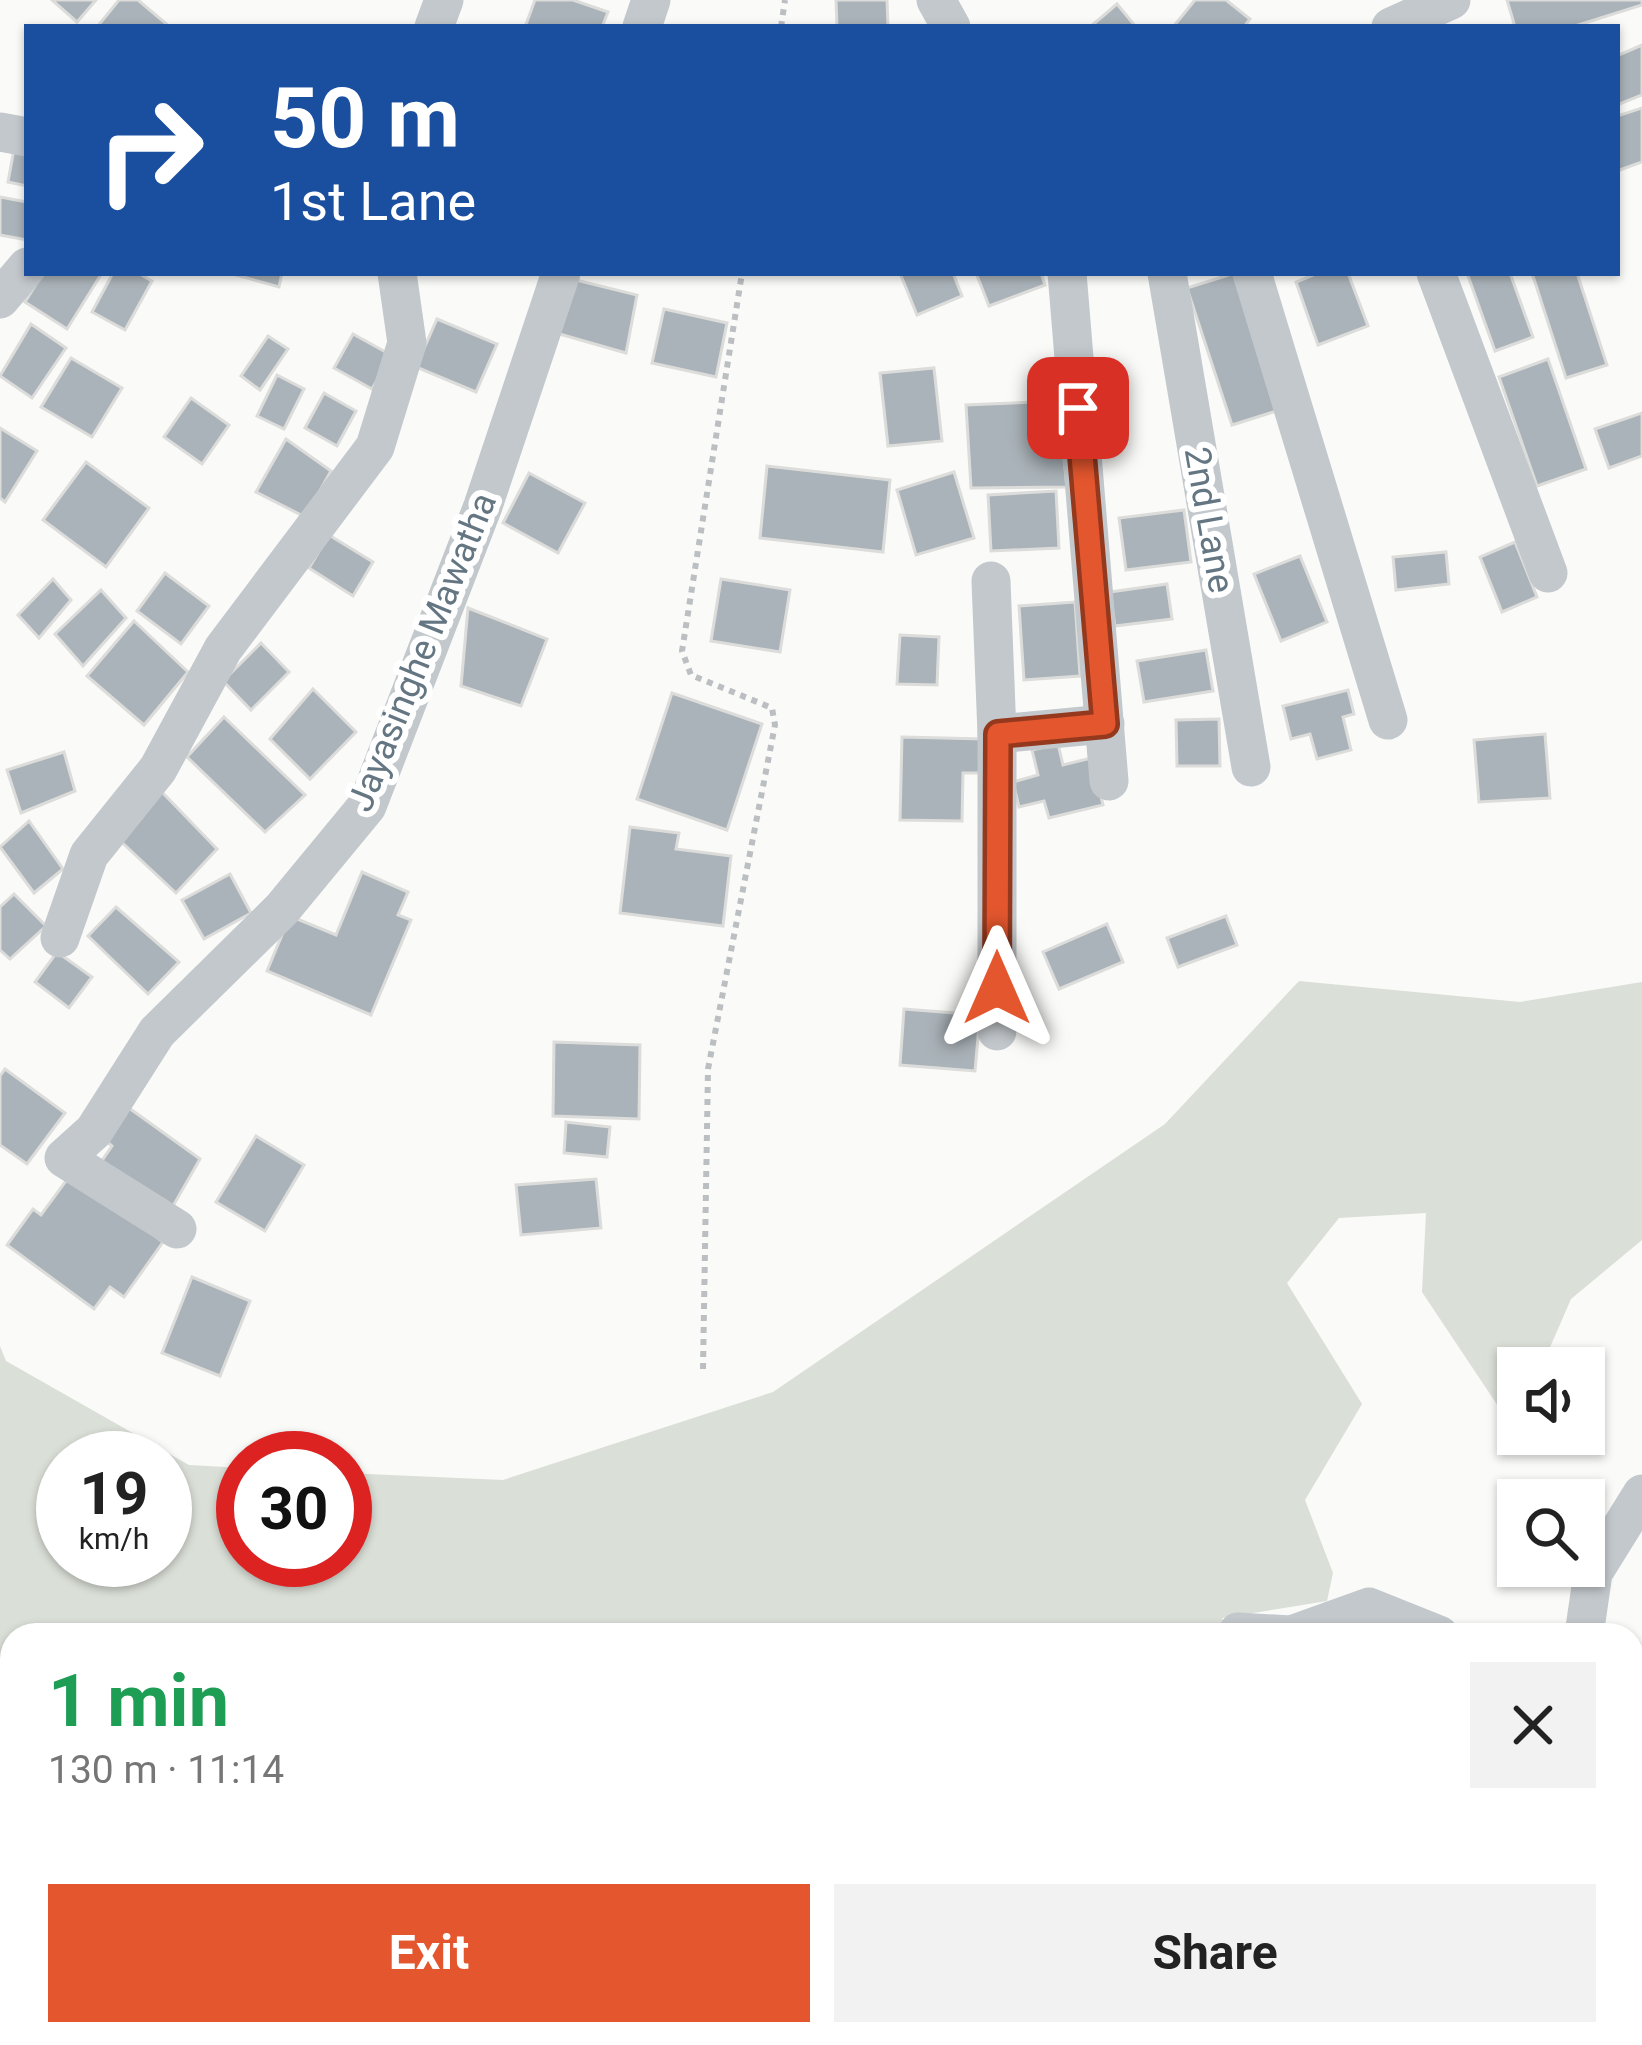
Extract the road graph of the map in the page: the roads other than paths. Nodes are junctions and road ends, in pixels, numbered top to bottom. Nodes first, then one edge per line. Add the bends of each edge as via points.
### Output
1 (1451, 0) edge
2 (1398, 24) edge
3 (24, 271) edge
4 (397, 276) edge
5 (560, 276) edge
6 (1067, 276) edge
7 (1168, 276) edge
8 (1253, 276) edge
9 (1437, 276) edge
10 (0, 299) edge
11 (1548, 573) dead end
12 (991, 581) dead end
13 (1388, 720) dead end
14 (1105, 724) junction
15 (998, 734) junction
16 (1251, 767) dead end
17 (1108, 782) dead end
18 (60, 938) dead end
19 (997, 1031) dead end
20 (177, 1229) dead end
21 (1639, 1503) edge
22 (1324, 1623) edge
23 (1409, 1623) edge
24 (1586, 1623) edge

1 - 2 street
3 - 10 street
4 - 18 street via 407,343 375,447 223,649 158,770 89,855
5 - 20 street, Jayasinghe Mawatha via 483,506 367,806 282,909 157,1032 94,1131 64,1158
6 - 14 street
7 - 16 street, 2nd Lane
8 - 13 street
9 - 11 street
12 - 15 street
14 - 15 street
14 - 17 street
15 - 19 street
21 - 24 street via 1593,1573
22 - 23 street via 1369,1607

